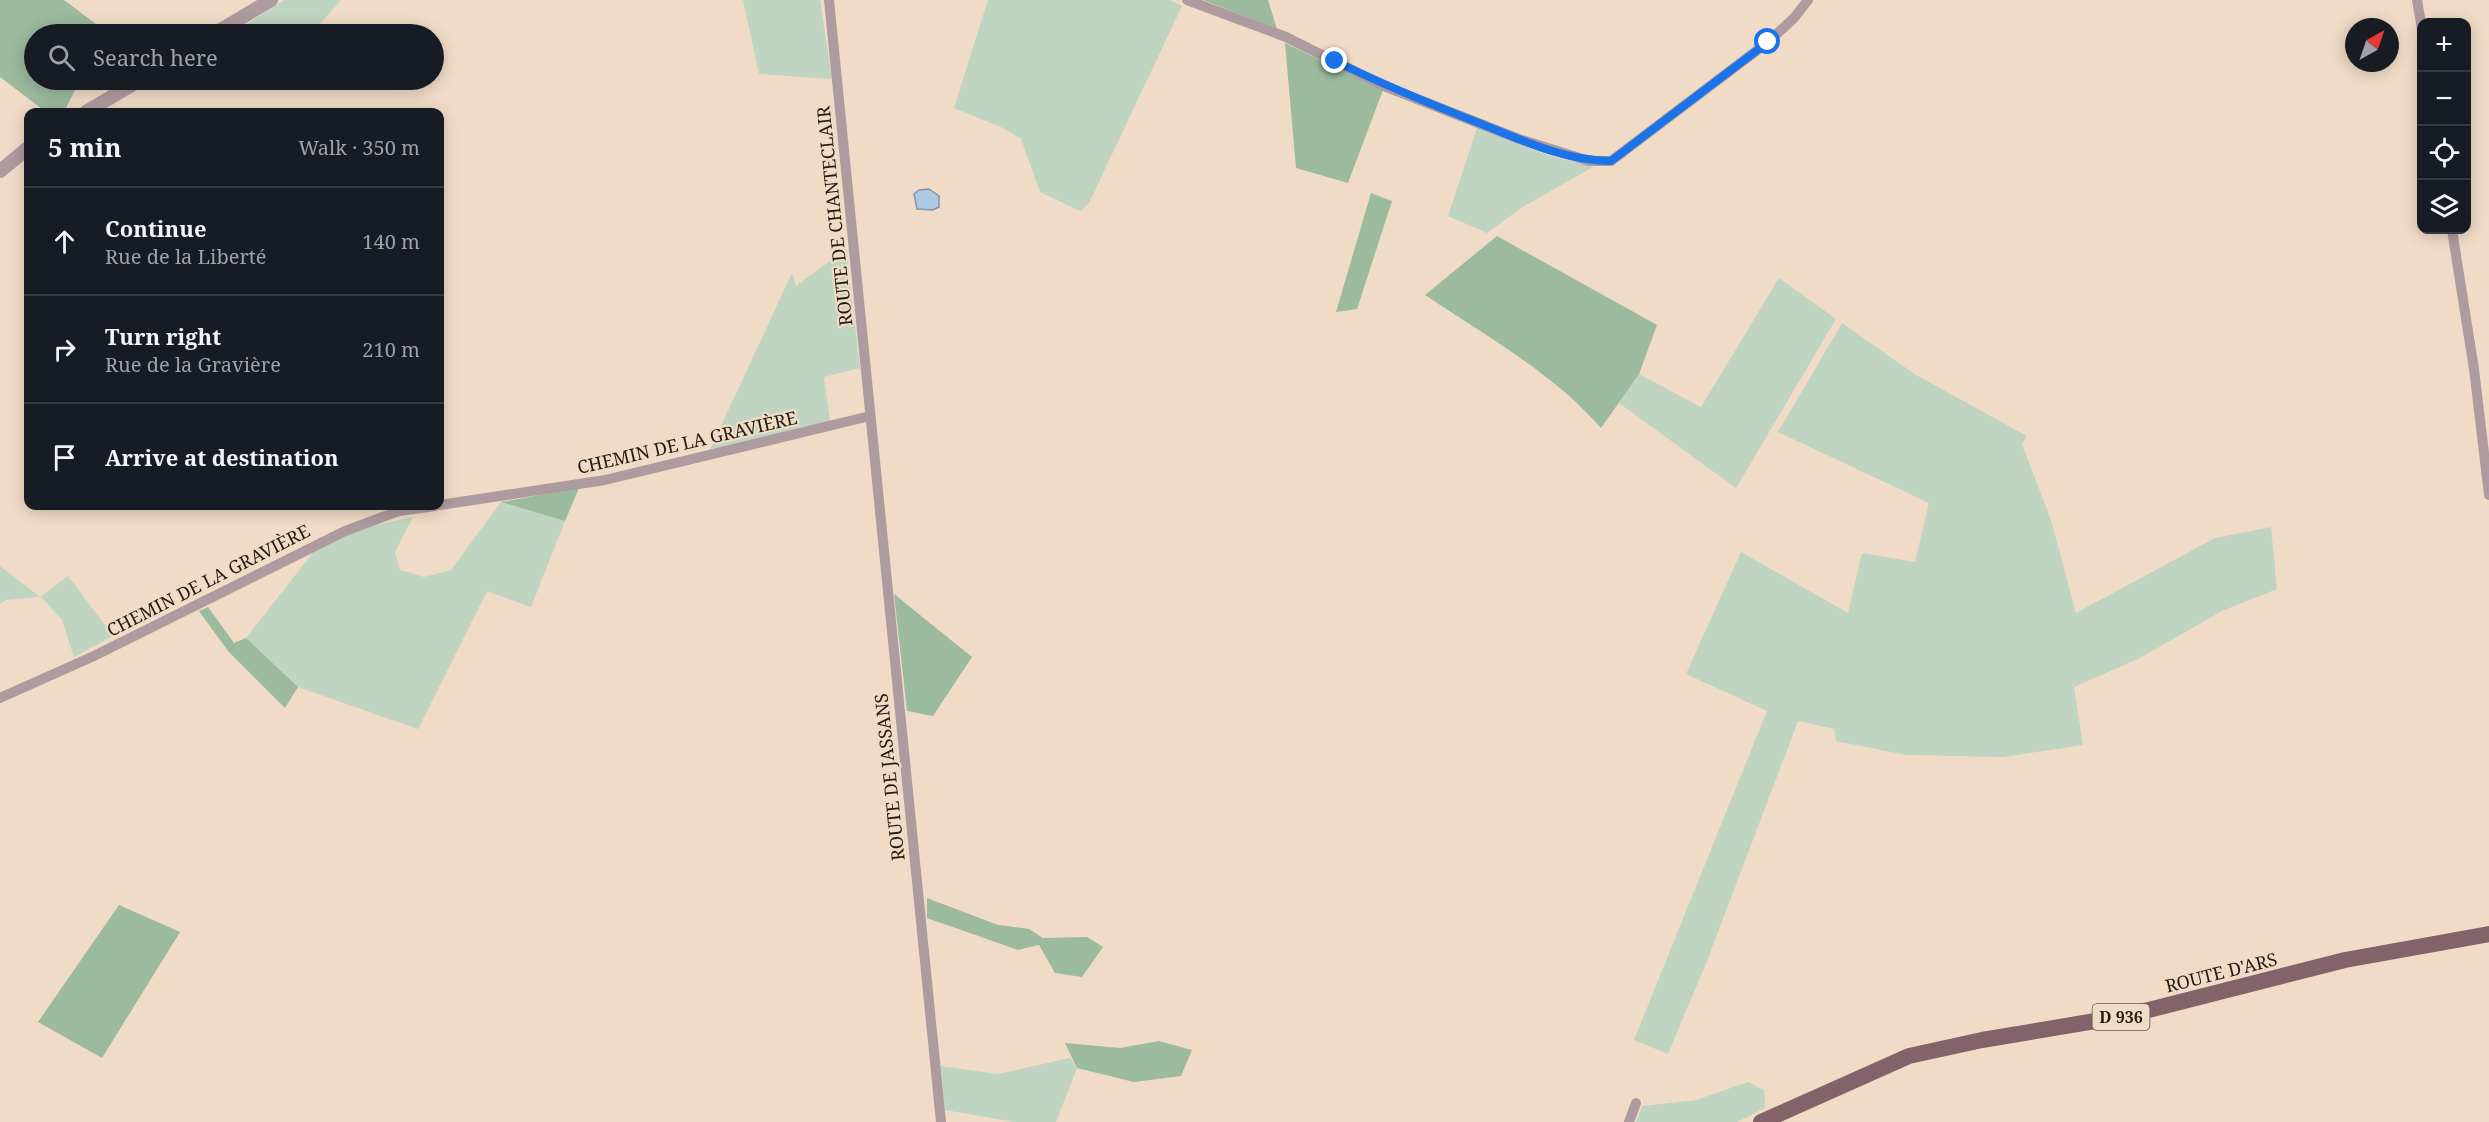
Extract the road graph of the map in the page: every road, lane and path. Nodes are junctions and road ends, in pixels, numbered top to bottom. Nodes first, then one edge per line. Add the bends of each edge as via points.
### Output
1 (271, 0) edge
2 (829, 0) edge
3 (1187, 0) edge
4 (1808, 0) edge
5 (2417, 0) edge
6 (2419, 18) edge
7 (231, 24) edge
8 (123, 90) edge
9 (93, 108) edge
10 (24, 151) edge
11 (0, 171) edge
12 (2453, 234) edge
13 (870, 416) junction
14 (871, 428) joint
15 (2489, 495) edge
16 (444, 504) edge
17 (406, 510) edge
18 (0, 698) edge
19 (2489, 934) edge
20 (1636, 1103) dead end
21 (941, 1122) edge
22 (1629, 1122) edge
23 (1761, 1122) edge

1 - 7 street
2 - 13 street, ROUTE DE CHANTECLAIR
3 - 4 street via 1286,37 1384,86 1519,139 1588,161 1611,161 1768,42
5 - 6 street
8 - 9 street
10 - 11 street
12 - 15 street
13 - 14 street, ROUTE DE CHANTECLAIR
13 - 16 street, CHEMIN DE LA GRAVIÈRE via 605,480
14 - 21 street, ROUTE DE JASSANS
17 - 18 street, CHEMIN DE LA GRAVIÈRE via 345,531 105,651
19 - 23 main road, ROUTE D'ARS / D 936 via 2345,960 2125,1016 1909,1056
20 - 22 street

